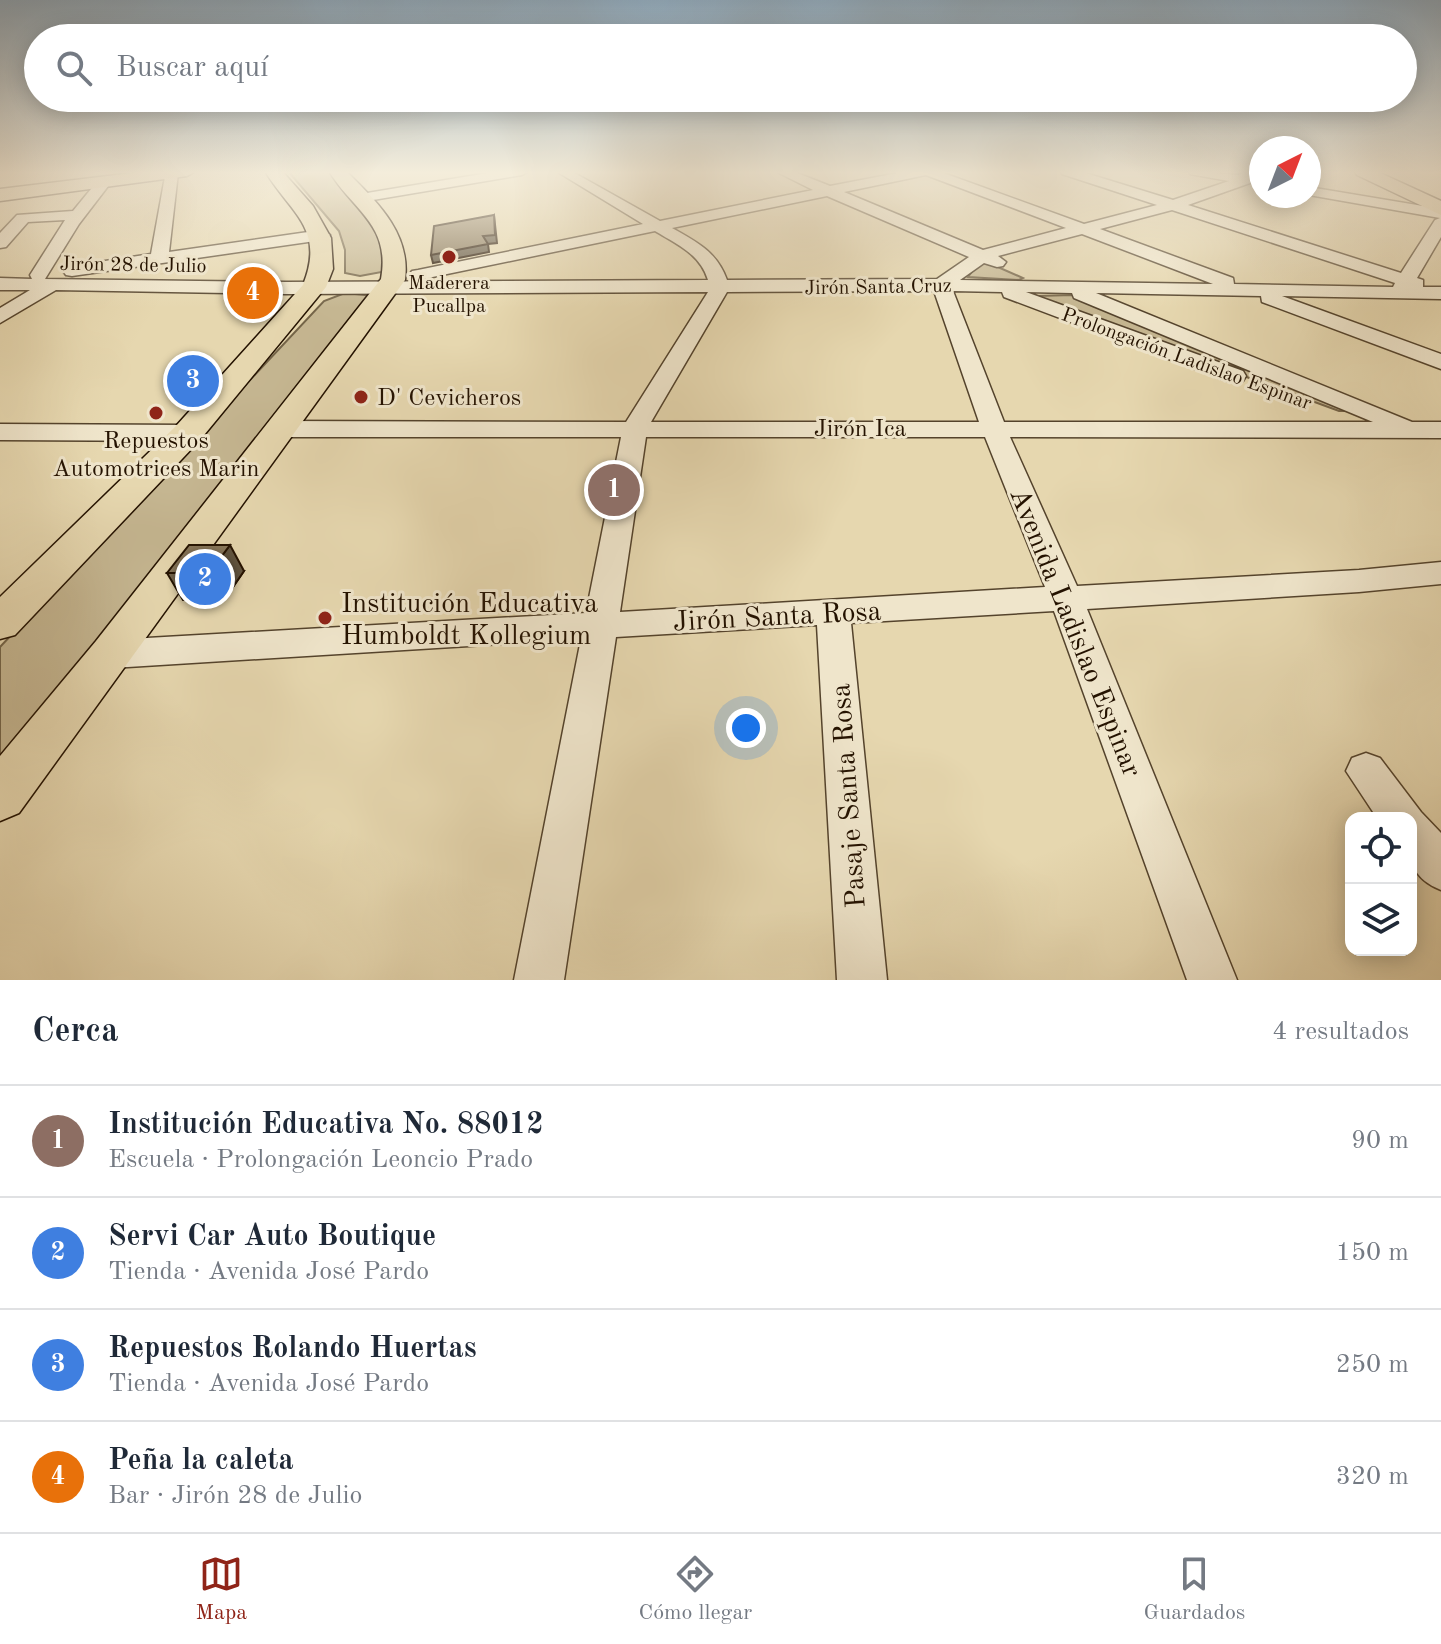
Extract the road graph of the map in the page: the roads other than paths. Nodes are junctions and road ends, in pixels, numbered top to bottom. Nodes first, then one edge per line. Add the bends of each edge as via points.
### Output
1 (46, 217) edge
2 (76, 217) edge
3 (165, 217) edge
4 (308, 217) edge
5 (376, 217) edge
6 (644, 217) edge
7 (706, 217) edge
8 (892, 217) edge
9 (1051, 217) edge
10 (1127, 217) edge
11 (1207, 217) edge
12 (1441, 223) edge
13 (661, 226) junction
14 (1082, 228) junction
15 (322, 235) junction
16 (0, 243) edge
17 (983, 255) junction
18 (159, 259) junction
19 (442, 279) junction
20 (46, 280) junction
21 (0, 282) edge
22 (391, 284) junction
23 (941, 285) junction
24 (992, 286) junction
25 (1402, 286) junction
26 (314, 287) junction
27 (1061, 287) junction
28 (720, 288) junction
29 (1248, 291) junction
30 (1441, 293) edge
31 (0, 317) edge
32 (1441, 362) edge
33 (635, 428) junction
34 (279, 429) junction
35 (994, 429) junction
36 (1441, 430) edge
37 (1382, 431) junction
38 (1413, 431) junction
39 (0, 432) edge
40 (188, 433) junction
41 (1441, 445) edge
42 (1441, 573) edge
43 (1066, 598) junction
44 (833, 612) junction
45 (0, 623) edge
46 (600, 624) junction
47 (112, 654) junction
48 (1366, 771) dead end
49 (0, 796) edge
50 (1397, 812) edge
51 (1417, 837) edge
52 (1441, 868) edge
53 (539, 980) edge
54 (862, 980) edge
55 (1212, 980) edge

1 - 16 street via 23,218
2 - 20 street
3 - 18 street
4 - 15 main road
5 - 22 main road via 394,244 398,262
6 - 13 street
7 - 13 street
8 - 17 street, Prolongación Ladislao Espinar
9 - 14 street
10 - 14 street
11 - 25 street
12 - 25 street
13 - 19 street
13 - 28 street via 712,264
14 - 17 street
14 - 29 street
15 - 18 street
15 - 26 main road via 322,271
17 - 23 street
17 - 27 street, Prolongación Ladislao Espinar
18 - 20 street
19 - 22 street, Jirón Santa Cruz
19 - 28 street, Jirón Santa Cruz
20 - 21 street, Jirón 28 de Julio
20 - 26 street, Jirón 28 de Julio
20 - 31 street
22 - 26 street, Jirón Santa Cruz
22 - 34 main road
23 - 24 street, Jirón Santa Cruz
23 - 28 street, Jirón Santa Cruz
23 - 35 street, Avenida Ladislao Espinar
24 - 27 street, Jirón Santa Cruz
24 - 37 street, Prolongación Ladislao Espinar
25 - 29 street, Jirón Santa Cruz
25 - 30 street, Jirón Santa Cruz
26 - 40 main road
27 - 29 street, Jirón Santa Cruz
27 - 38 street, Prolongación Ladislao Espinar
28 - 33 street
29 - 32 street
33 - 34 street, Jirón Ica
33 - 35 street, Jirón Ica
33 - 46 street
34 - 47 main road
35 - 37 street, Jirón Ica
35 - 43 street, Avenida Ladislao Espinar
36 - 38 street, Jirón Ica
37 - 38 street, Jirón Ica
38 - 41 street, Prolongación Ladislao Espinar
39 - 40 street
40 - 45 main road
42 - 43 street, Jirón Santa Rosa
43 - 44 street, Jirón Santa Rosa
43 - 55 street, Avenida Ladislao Espinar
44 - 46 street, Jirón Santa Rosa
44 - 54 street, Pasaje Santa Rosa
46 - 47 street, Jirón Santa Rosa
46 - 53 street
47 - 49 main road
48 - 50 street
51 - 52 street

